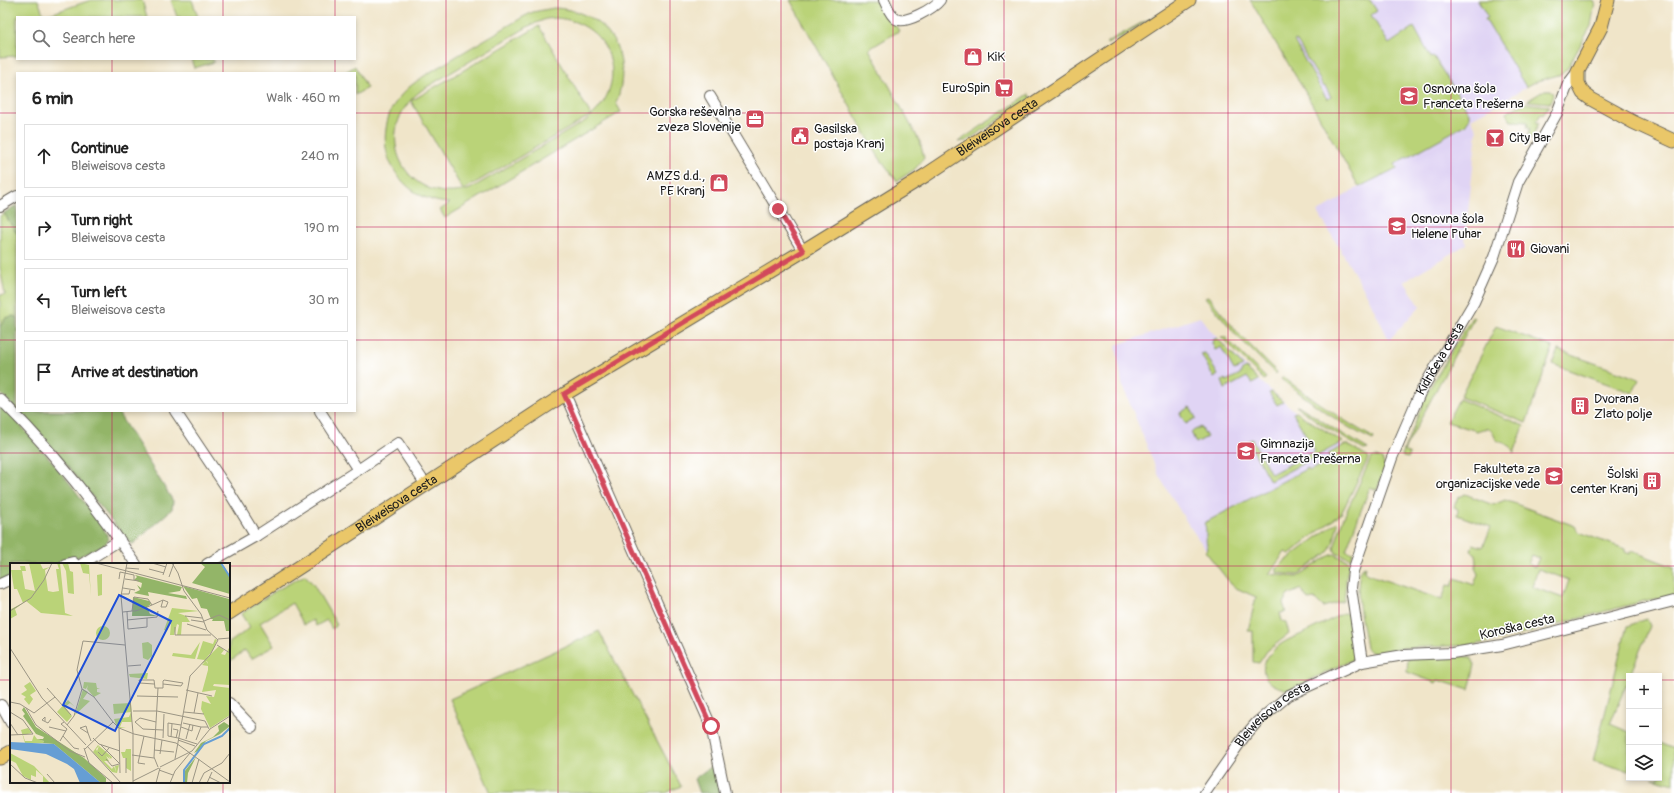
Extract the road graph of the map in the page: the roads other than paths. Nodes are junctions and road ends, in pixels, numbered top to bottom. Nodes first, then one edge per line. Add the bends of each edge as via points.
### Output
1 (884, 0) edge
2 (940, 0) edge
3 (1189, 0) edge
4 (1608, 0) edge
5 (1578, 71) junction
6 (710, 96) dead end
7 (1674, 141) edge
8 (16, 197) edge
9 (0, 206) edge
10 (803, 251) junction
11 (564, 394) junction
12 (0, 399) edge
13 (176, 412) edge
14 (321, 412) edge
15 (358, 470) junction
16 (426, 485) junction
17 (256, 536) junction
18 (120, 540) junction
19 (84, 563) edge
20 (135, 563) edge
21 (208, 563) edge
22 (10, 579) edge
23 (0, 584) edge
24 (1674, 601) edge
25 (230, 611) edge
26 (1362, 662) junction
27 (230, 703) edge
28 (1, 705) dead end
29 (10, 721) edge
30 (252, 727) dead end
31 (10, 753) edge
32 (0, 758) edge
33 (725, 793) edge
34 (1205, 793) edge

1 - 2 street via 891,14 902,20 908,20 936,5
3 - 10 main road, Bleiweisova cesta via 930,172
4 - 5 main road, Kidričeva cesta via 1601,27
5 - 7 main road via 1578,83 1583,93 1591,99
5 - 26 street, Kidričeva cesta via 1568,84 1557,113 1518,182 1494,257 1474,302 1420,393 1392,458 1353,571 1351,588
6 - 10 street
8 - 9 street
10 - 11 main road, Bleiweisova cesta
11 - 16 main road, Bleiweisova cesta
11 - 33 street via 711,726
12 - 18 street via 28,426 66,470
13 - 17 street via 226,486
14 - 15 street
15 - 16 street via 398,443
15 - 17 street
16 - 25 main road, Bleiweisova cesta
17 - 21 street
18 - 19 street
18 - 20 street
22 - 23 street
24 - 26 street, Koroška cesta via 1502,645
26 - 34 street, Bleiweisova cesta via 1289,695 1257,722 1244,737
27 - 30 street
28 - 29 street
31 - 32 main road

